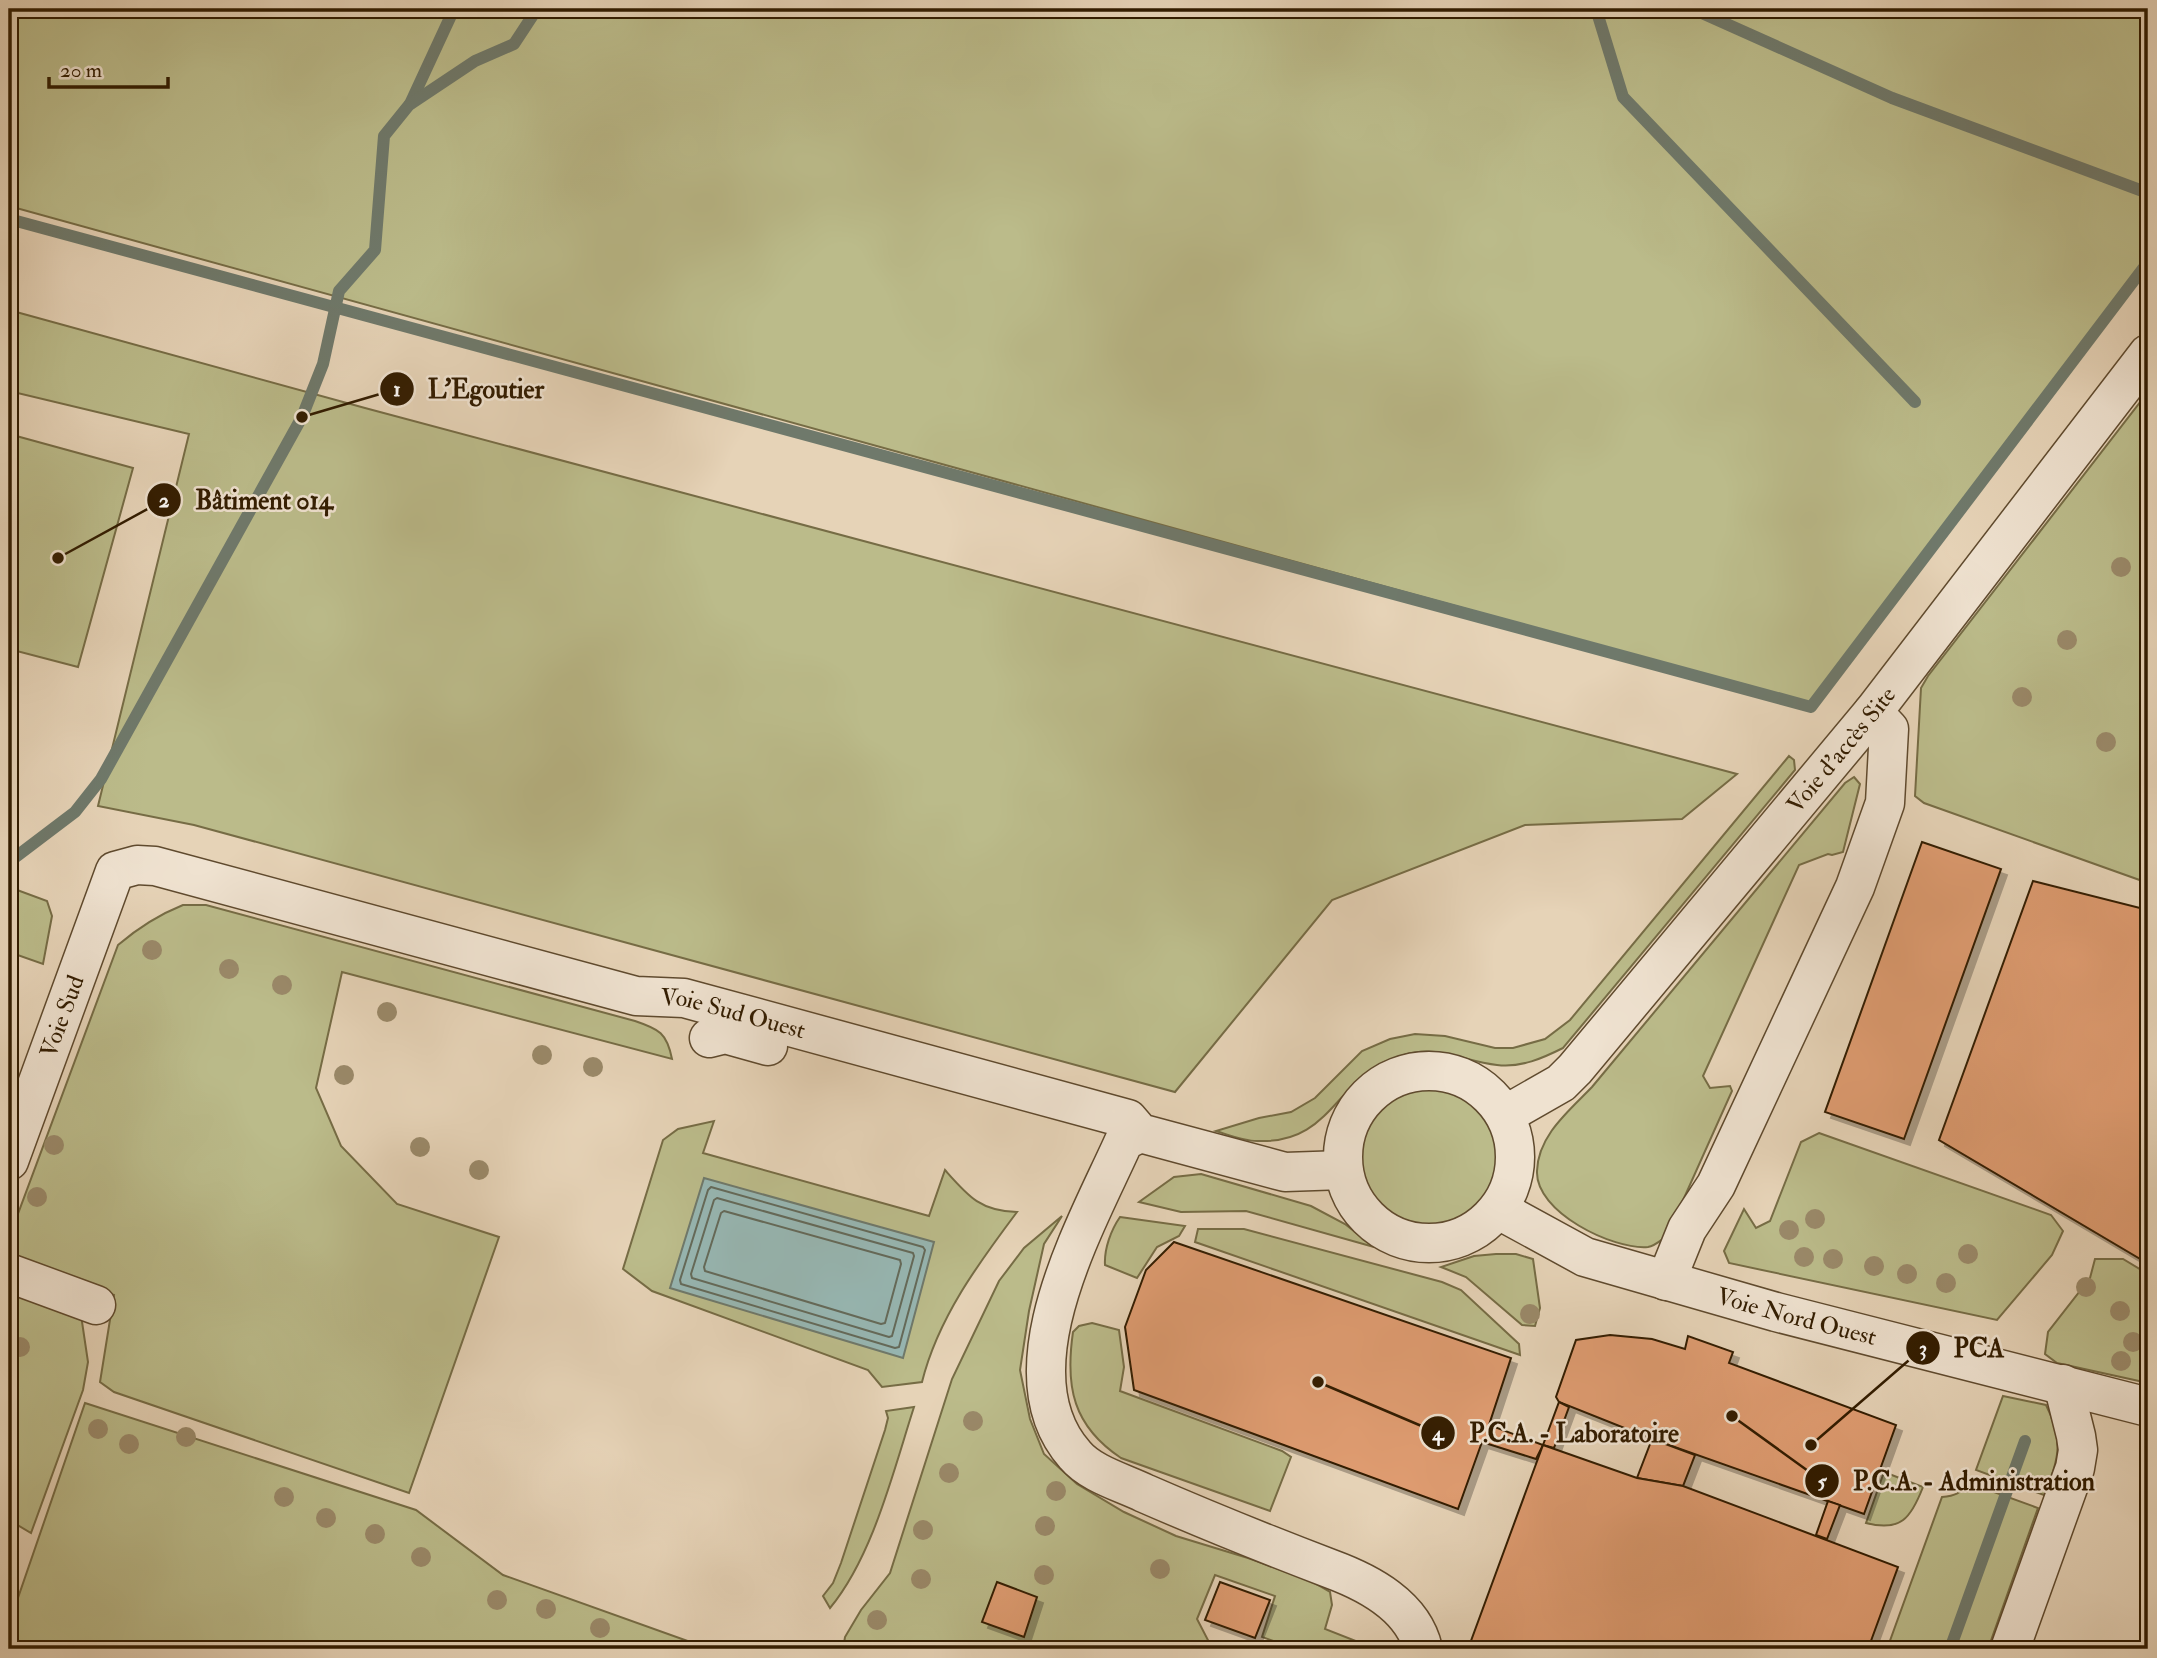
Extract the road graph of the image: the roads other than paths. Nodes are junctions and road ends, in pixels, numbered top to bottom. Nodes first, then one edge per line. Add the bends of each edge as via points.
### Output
1 (2148, 354) edge
2 (1873, 712) junction
3 (115, 871) joint
4 (709, 1038) dead end
5 (954, 1082) junction
6 (1505, 1115) junction
7 (1132, 1137) junction
8 (9, 1161) edge
9 (1343, 1170) junction
10 (1499, 1210) junction
11 (9, 1273) edge
12 (1666, 1281) junction
13 (96, 1305) dead end
14 (2063, 1384) junction
15 (2148, 1407) edge
16 (1423, 1649) edge
17 (2010, 1649) edge

1 - 2 street, Voie d'accès Site
2 - 6 street, Voie d'accès Site via 1575,1069 1561,1083
2 - 12 street via 1889,729 1885,803 1878,825 1850,898 1716,1185 1687,1229
3 - 5 street, Voie Sud Ouest via 155,866 636,996 684,998
3 - 8 street, Voie Sud
4 - 5 street via 724,1034 932,1090
5 - 7 street, Voie Sud Ouest via 1128,1119
6 - 9 street via 1475,1083 1455,1074 1434,1070 1391,1079 1358,1107 1348,1127
6 - 10 street via 1514,1139 1515,1165
7 - 9 street, Voie Sud Ouest via 1285,1172
7 - 16 street via 1058,1291 1047,1356 1048,1394 1059,1433 1076,1456 1099,1472 1221,1527 1362,1580 1400,1608 1420,1636
9 - 10 street via 1352,1197 1369,1220 1392,1236 1419,1243 1448,1242 1474,1231
10 - 12 street, Voie Nord Ouest via 1585,1257
11 - 13 street
12 - 14 street, Voie Nord Ouest
14 - 15 street, Voie Nord Ouest
14 - 17 street via 2078,1450 2075,1468

